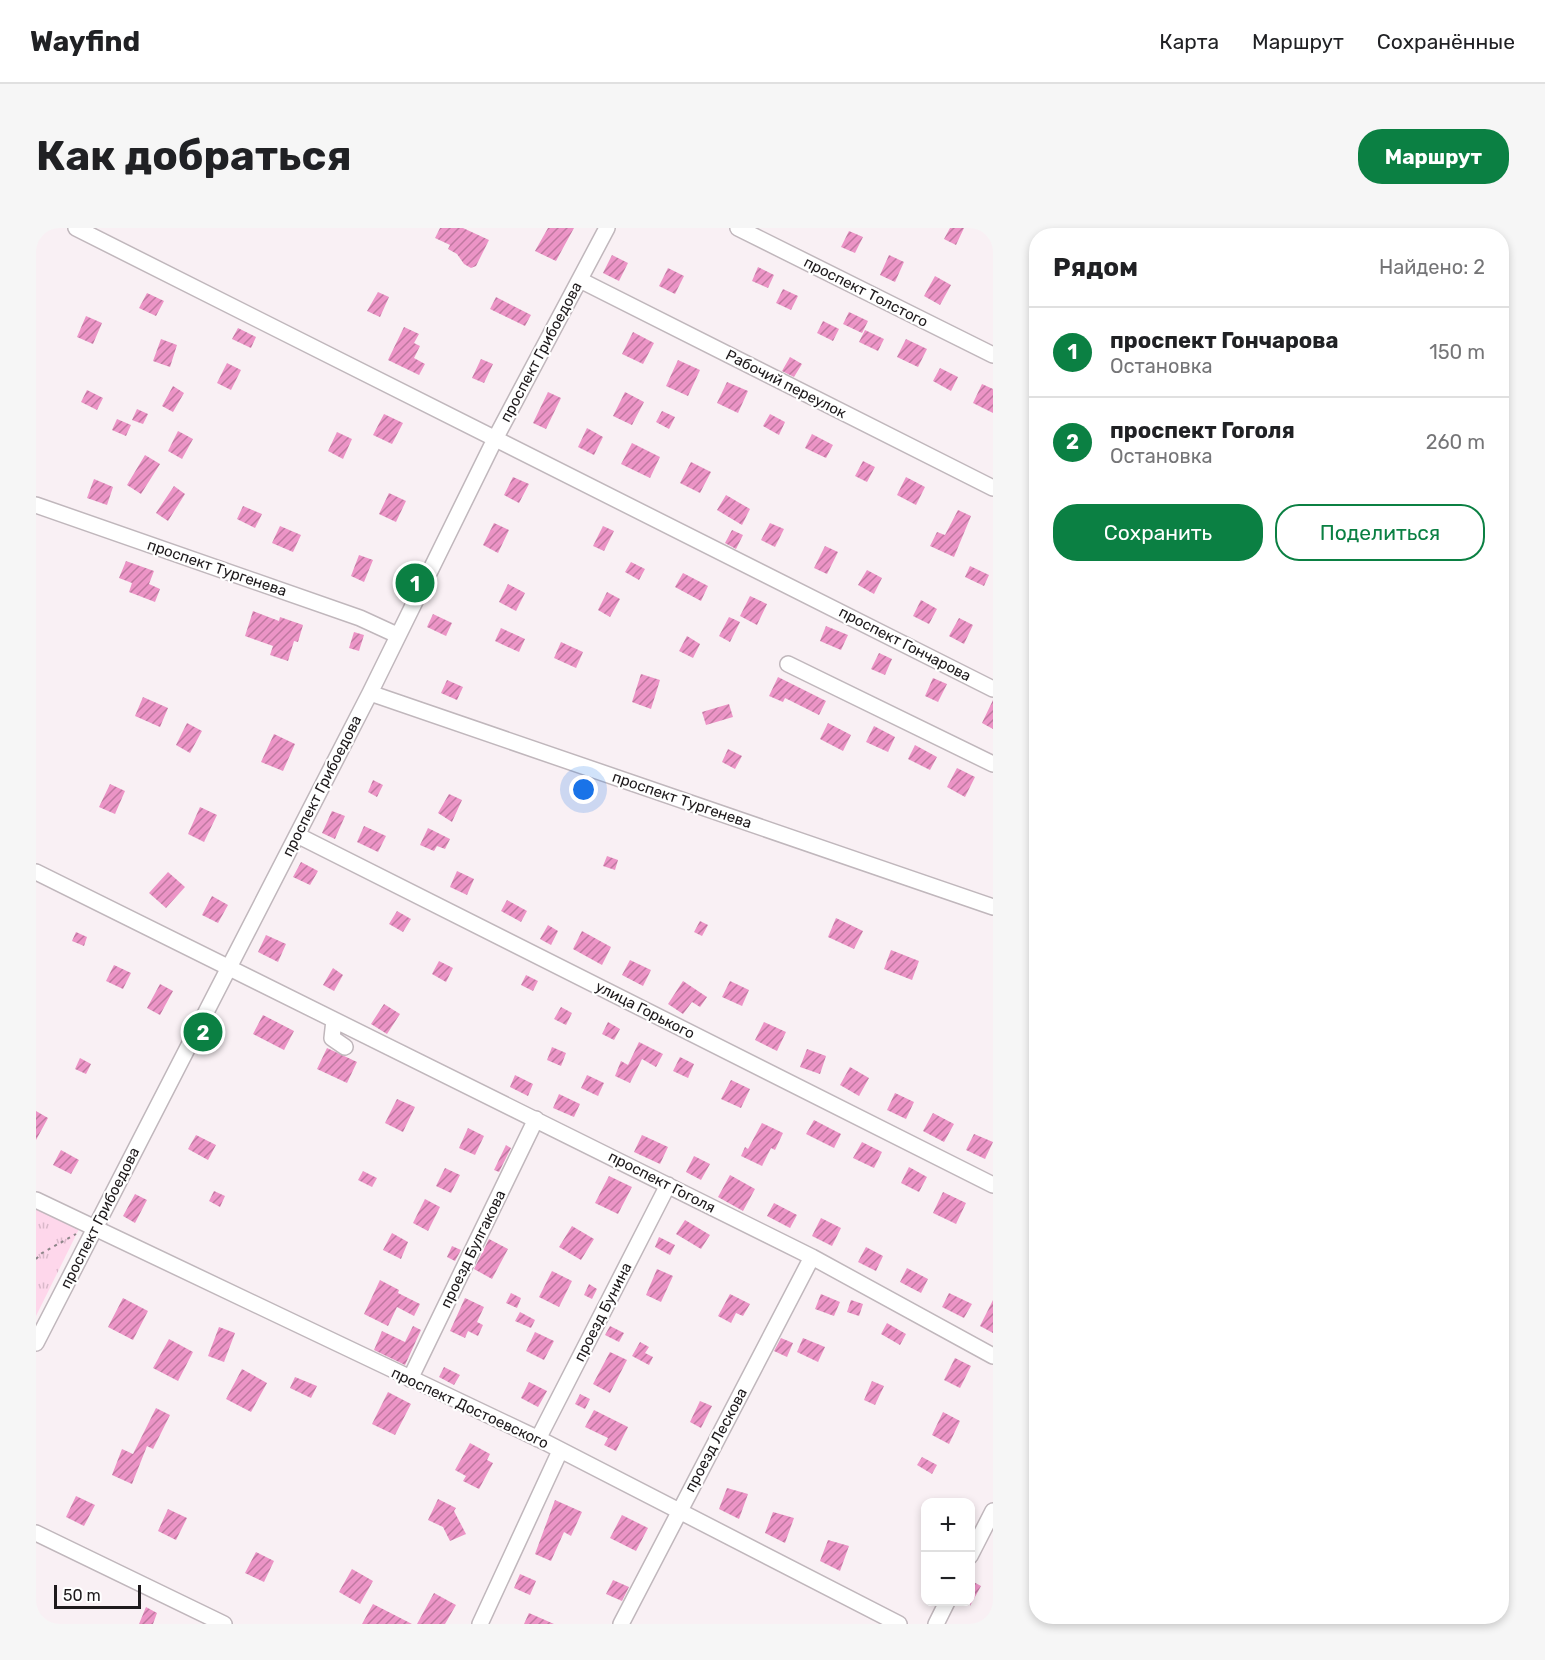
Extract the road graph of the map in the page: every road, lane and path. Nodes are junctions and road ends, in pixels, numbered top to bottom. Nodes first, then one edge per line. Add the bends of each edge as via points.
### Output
1 (76, 228) edge
2 (607, 228) edge
3 (738, 228) edge
4 (580, 280) junction
5 (993, 355) edge
6 (495, 439) junction
7 (993, 488) edge
8 (36, 505) edge
9 (397, 635) junction
10 (788, 664) dead end
11 (993, 689) edge
12 (370, 693) junction
13 (993, 764) edge
14 (297, 835) junction
15 (36, 872) edge
16 (993, 907) edge
17 (228, 969) junction
18 (334, 1020) junction
19 (345, 1047) dead end
20 (536, 1119) junction
21 (668, 1185) junction
22 (993, 1185) edge
23 (36, 1200) edge
24 (92, 1228) junction
25 (812, 1257) junction
26 (36, 1259) edge
27 (36, 1343) edge
28 (993, 1356) edge
29 (410, 1379) junction
30 (538, 1439) junction
31 (560, 1451) junction
32 (993, 1511) edge
33 (678, 1512) junction
34 (36, 1533) edge
35 (972, 1552) edge
36 (945, 1606) edge
37 (225, 1624) edge
38 (480, 1624) edge
39 (621, 1624) edge
40 (899, 1624) edge
41 (936, 1624) edge

1 - 6 street, проспект Гончарова
2 - 4 street, проспект Грибоедова
3 - 5 street, проспект Толстого
4 - 6 street, проспект Грибоедова
4 - 7 street, Рабочий переулок
6 - 9 street, проспект Грибоедова
6 - 11 street, проспект Гончарова
8 - 9 street, проспект Тургенева via 360,618
9 - 12 street, проспект Грибоедова
10 - 13 street
12 - 14 street, проспект Грибоедова
12 - 16 street, проспект Тургенева
14 - 17 street, проспект Грибоедова
14 - 22 street, улица Горького
15 - 17 street, проспект Гоголя
17 - 18 street, проспект Гоголя
17 - 24 street, проспект Грибоедова
18 - 19 street via 332,1038
18 - 20 street, проспект Гоголя
20 - 21 street, проспект Гоголя
20 - 29 street, проезд Булгакова
21 - 25 street, проспект Гоголя
21 - 30 street, проезд Бунина
23 - 24 street, проспект Достоевского
24 - 26 path via 42,1252
24 - 27 street, проспект Грибоедова
24 - 29 street, проспект Достоевского
25 - 28 street, проспект Гоголя
25 - 33 street, проезд Лескова
29 - 30 street, проспект Достоевского
30 - 31 street, проспект Достоевского
31 - 33 street, проспект Достоевского
31 - 38 street
32 - 35 street
33 - 39 street, проезд Лескова
33 - 40 street, проспект Достоевского
34 - 37 street
36 - 41 street

